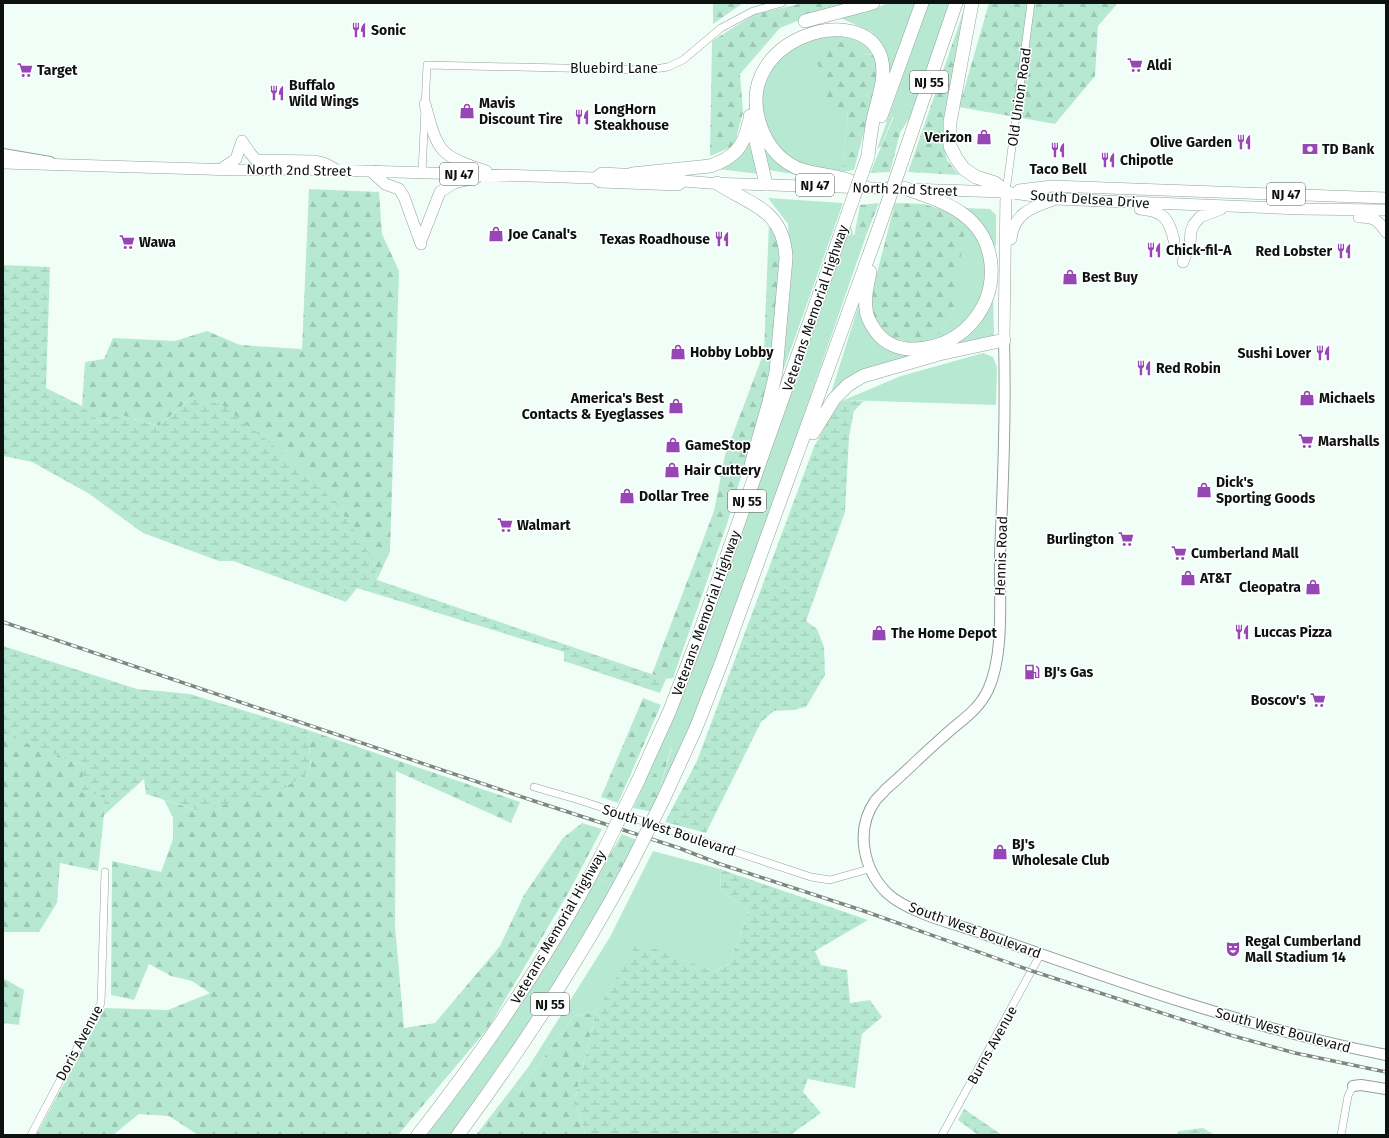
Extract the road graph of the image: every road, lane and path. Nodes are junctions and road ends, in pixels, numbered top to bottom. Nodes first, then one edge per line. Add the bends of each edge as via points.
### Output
1 (782, 3) edge
2 (873, 3) edge
3 (922, 3) edge
4 (956, 3) edge
5 (972, 3) edge
6 (1031, 3) edge
7 (425, 104) junction
8 (750, 116) junction
9 (3, 154) edge
10 (868, 156) junction
11 (3, 163) edge
12 (57, 165) junction
13 (221, 169) junction
14 (337, 170) junction
15 (371, 172) junction
16 (422, 173) junction
17 (496, 174) junction
18 (632, 174) junction
19 (595, 178) junction
20 (684, 181) junction
21 (717, 183) junction
22 (766, 184) junction
23 (865, 187) junction
24 (904, 188) junction
25 (1006, 192) junction
26 (1386, 198) edge
27 (1054, 199) junction
28 (1094, 201) junction
29 (1229, 207) junction
30 (1300, 209) junction
31 (1386, 210) edge
32 (880, 225) junction
33 (1386, 232) edge
34 (1174, 240) dead end
35 (1183, 262) dead end
36 (1006, 268) junction
37 (1004, 340) junction
38 (762, 556) junction
39 (706, 615) junction
40 (534, 788) dead end
41 (869, 869) junction
42 (105, 872) dead end
43 (1040, 954) junction
44 (1386, 1055) edge
45 (1353, 1086) joint
46 (1386, 1089) edge
47 (419, 1132) edge
48 (31, 1135) edge
49 (458, 1135) edge
50 (942, 1135) edge
51 (1342, 1135) edge

1 - 7 street, Bluebird Lane via 753,11 721,28 683,60 668,68 647,70 427,65
2 - 8 highway via 809,20 786,31 766,50 758,63 750,88
3 - 10 highway, Veterans Memorial Highway / NJ 55
4 - 32 highway, NJ 55, bridge
5 - 25 highway via 950,122 950,146 964,169 976,177 995,183
6 - 25 street, Old Union Road
7 - 16 street
7 - 17 main road via 440,149 457,161
8 - 18 highway via 746,137 739,148 731,157 720,163
8 - 22 highway
9 - 12 street via 43,160
10 - 23 highway via 884,72 881,56 875,44 862,31 838,25 812,28 793,37 773,54 759,86 758,118 766,139 779,156 794,167 811,174 840,178
10 - 39 highway, Veterans Memorial Highway / NJ 55, bridge
11 - 12 main road, North 2nd Street / NJ 47
12 - 13 main road, North 2nd Street / NJ 47
13 - 14 main road, North 2nd Street / NJ 47
13 - 14 main road via 236,159 242,141 256,160 315,160
14 - 15 main road, North 2nd Street / NJ 47
15 - 16 main road, North 2nd Street / NJ 47
15 - 17 main road via 385,184 399,189 421,241 440,192 454,183
16 - 17 main road, North 2nd Street / NJ 47
17 - 19 main road, North 2nd Street / NJ 47
18 - 19 main road, North 2nd Street / NJ 47 via 602,173
18 - 20 main road, North 2nd Street / NJ 47 via 678,177
19 - 20 main road, North 2nd Street / NJ 47 via 600,182 624,184 678,185
20 - 21 main road, North 2nd Street / NJ 47
21 - 22 main road, North 2nd Street / NJ 47
21 - 39 highway via 752,202 776,222 786,246 786,258 773,388
22 - 23 main road, North 2nd Street / NJ 47
23 - 24 main road, North 2nd Street / NJ 47
24 - 25 main road, North 2nd Street / NJ 47
24 - 32 highway via 928,196 960,212 973,222 984,239 990,260 990,290 979,314 968,328 950,341 931,348 896,347 877,334 867,315 866,299
25 - 26 main road, South Delsea Drive / NJ 47 via 1052,186
25 - 27 main road, South Delsea Drive / NJ 47
25 - 36 main road, Hennis Road
27 - 28 main road, South Delsea Drive / NJ 47
27 - 36 main road via 1018,218 1011,234 1010,258
28 - 29 main road, South Delsea Drive / NJ 47
28 - 34 main road via 1103,207 1155,211 1163,215 1170,224
29 - 30 main road, South Delsea Drive / NJ 47
29 - 35 main road via 1208,213 1194,224
30 - 31 main road, South Delsea Drive / NJ 47
30 - 33 main road via 1309,215 1371,217 1378,220
32 - 38 highway, NJ 55
36 - 37 main road, Hennis Road
37 - 38 highway via 884,368 863,376 841,392 823,413 810,437
37 - 41 street, Hennis Road via 1006,405 1000,561 1000,642 995,668 987,692 971,714 875,801 864,833
38 - 49 highway, NJ 55, bridge via 696,728 630,866 595,930 515,1058
39 - 47 highway, Veterans Memorial Highway / NJ 55, bridge via 672,704 600,858 511,1007
40 - 41 street, South West Boulevard via 579,800 811,877 830,880
41 - 43 street, South West Boulevard via 888,894 904,905
42 - 48 street, Doris Avenue via 101,1003
43 - 44 street, South West Boulevard via 1233,1018 1315,1040
43 - 50 street, Burns Avenue
45 - 46 street
45 - 51 street via 1348,1096

